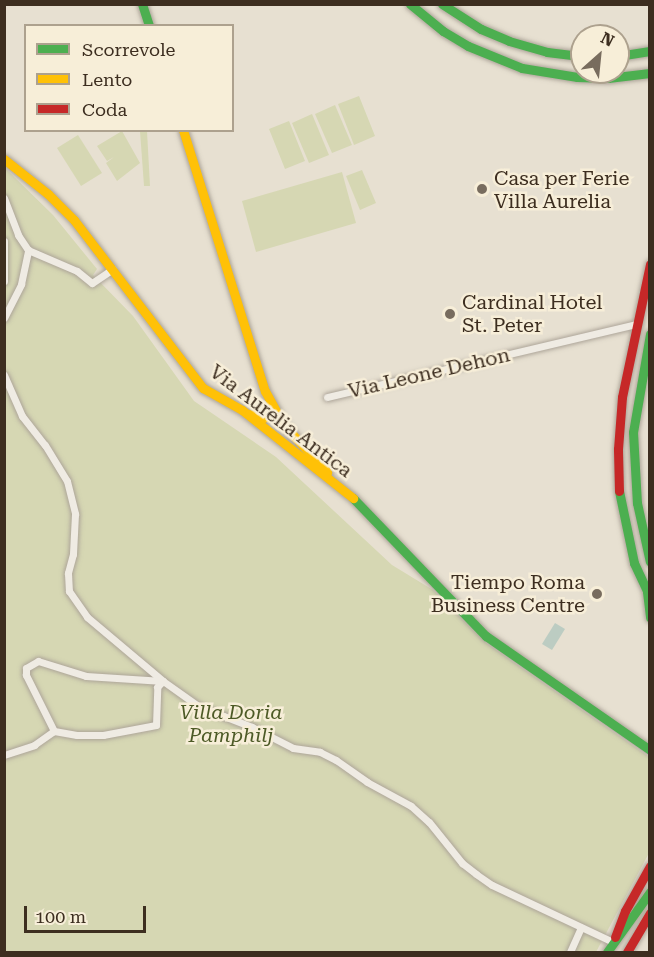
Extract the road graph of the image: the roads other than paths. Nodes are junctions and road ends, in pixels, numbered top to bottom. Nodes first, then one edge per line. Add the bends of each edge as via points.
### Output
1 (142, 4) edge
2 (410, 4) edge
3 (442, 4) edge
4 (148, 24) edge
5 (650, 51) edge
6 (630, 54) edge
7 (570, 55) edge
8 (650, 73) edge
9 (184, 132) edge
10 (4, 159) edge
11 (4, 198) edge
12 (4, 241) edge
13 (28, 250) junction
14 (650, 264) edge
15 (113, 270) junction
16 (4, 282) edge
17 (7, 309) edge
18 (4, 318) edge
19 (637, 324) junction
20 (650, 334) edge
21 (4, 375) edge
22 (327, 397) dead end
23 (242, 410) junction
24 (275, 413) junction
25 (348, 493) junction
26 (650, 562) edge
27 (648, 595) edge
28 (650, 618) edge
29 (163, 681) junction
30 (54, 731) junction
31 (650, 750) edge
32 (4, 755) edge
33 (650, 866) edge
34 (650, 892) edge
35 (650, 913) edge
36 (650, 925) edge
37 (581, 927) junction
38 (636, 937) junction
39 (613, 942) junction
40 (570, 952) edge
41 (608, 952) edge
42 (628, 952) edge

1 - 4 main road
2 - 8 main road via 455,39 510,64 571,76 608,78
3 - 7 main road via 481,29 509,41
5 - 6 main road
9 - 24 main road via 248,344
10 - 15 main road, Via Aurelia Antica via 65,211
11 - 13 street
12 - 16 street
13 - 15 street via 77,271 92,283
13 - 17 street via 21,284
14 - 19 main road
15 - 23 main road, Via Aurelia Antica via 199,384 213,396
17 - 18 street
19 - 22 street, Via Leone Dehon
19 - 27 main road via 621,404 618,461 625,528
20 - 26 main road via 633,432 637,503
21 - 29 street via 22,416 67,481 75,514 69,591 87,617
23 - 24 main road via 263,418
23 - 25 main road, Via Aurelia Antica
24 - 25 main road
25 - 31 main road, Via Aurelia Antica via 486,636
27 - 28 main road
29 - 30 street via 157,687 156,725 103,735
29 - 30 street via 86,676 38,661 26,668 26,675
29 - 37 street via 198,706 293,748 320,752 336,760 366,782 411,806 462,863 492,885
30 - 32 street via 34,745
33 - 39 main road
34 - 39 main road
35 - 38 main road
36 - 38 main road
37 - 39 street
37 - 40 street
38 - 42 main road
39 - 41 main road

